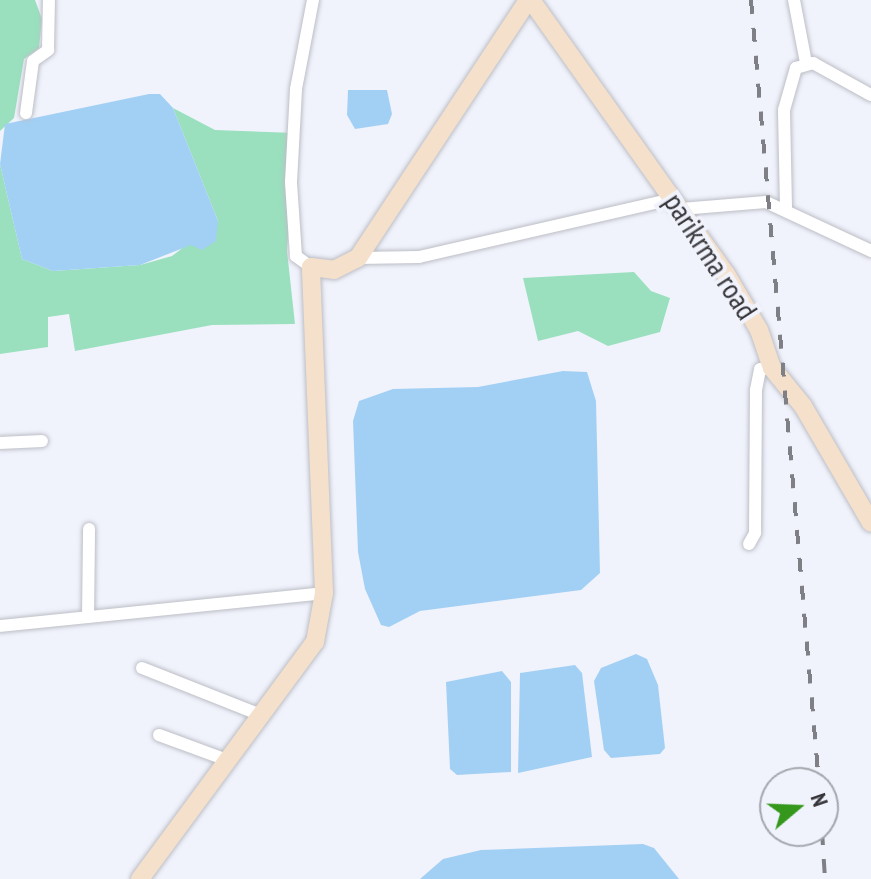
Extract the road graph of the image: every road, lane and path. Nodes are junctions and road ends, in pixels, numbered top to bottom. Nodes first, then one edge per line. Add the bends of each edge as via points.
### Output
1 (49, 0) edge
2 (313, 0) edge
3 (530, 0) edge
4 (794, 0) edge
5 (806, 63) junction
6 (871, 95) edge
7 (26, 113) dead end
8 (677, 204) junction
9 (786, 207) junction
10 (871, 251) edge
11 (358, 258) junction
12 (311, 267) junction
13 (772, 368) junction
14 (42, 441) dead end
15 (0, 443) edge
16 (871, 523) edge
17 (89, 529) dead end
18 (749, 544) dead end
19 (324, 593) junction
20 (88, 617) junction
21 (0, 626) edge
22 (142, 668) dead end
23 (261, 715) junction
24 (159, 735) dead end
25 (227, 760) junction
26 (140, 879) edge

1 - 7 street via 48,50 33,61
2 - 12 street via 296,89 291,182 296,256
3 - 8 main road, parikrma road
3 - 11 main road
4 - 5 street
5 - 6 street
5 - 9 street via 790,82 784,110
8 - 9 street
8 - 11 street via 440,253
8 - 13 main road, parikrma road via 759,330
9 - 10 street
11 - 12 main road via 334,270
12 - 19 main road
13 - 16 main road, parikrma road via 803,406
13 - 18 street via 760,369 756,390 755,533
14 - 15 street
17 - 20 street
19 - 20 street
19 - 23 main road via 315,642
20 - 21 street
22 - 23 street
23 - 25 main road
24 - 25 street
25 - 26 main road

